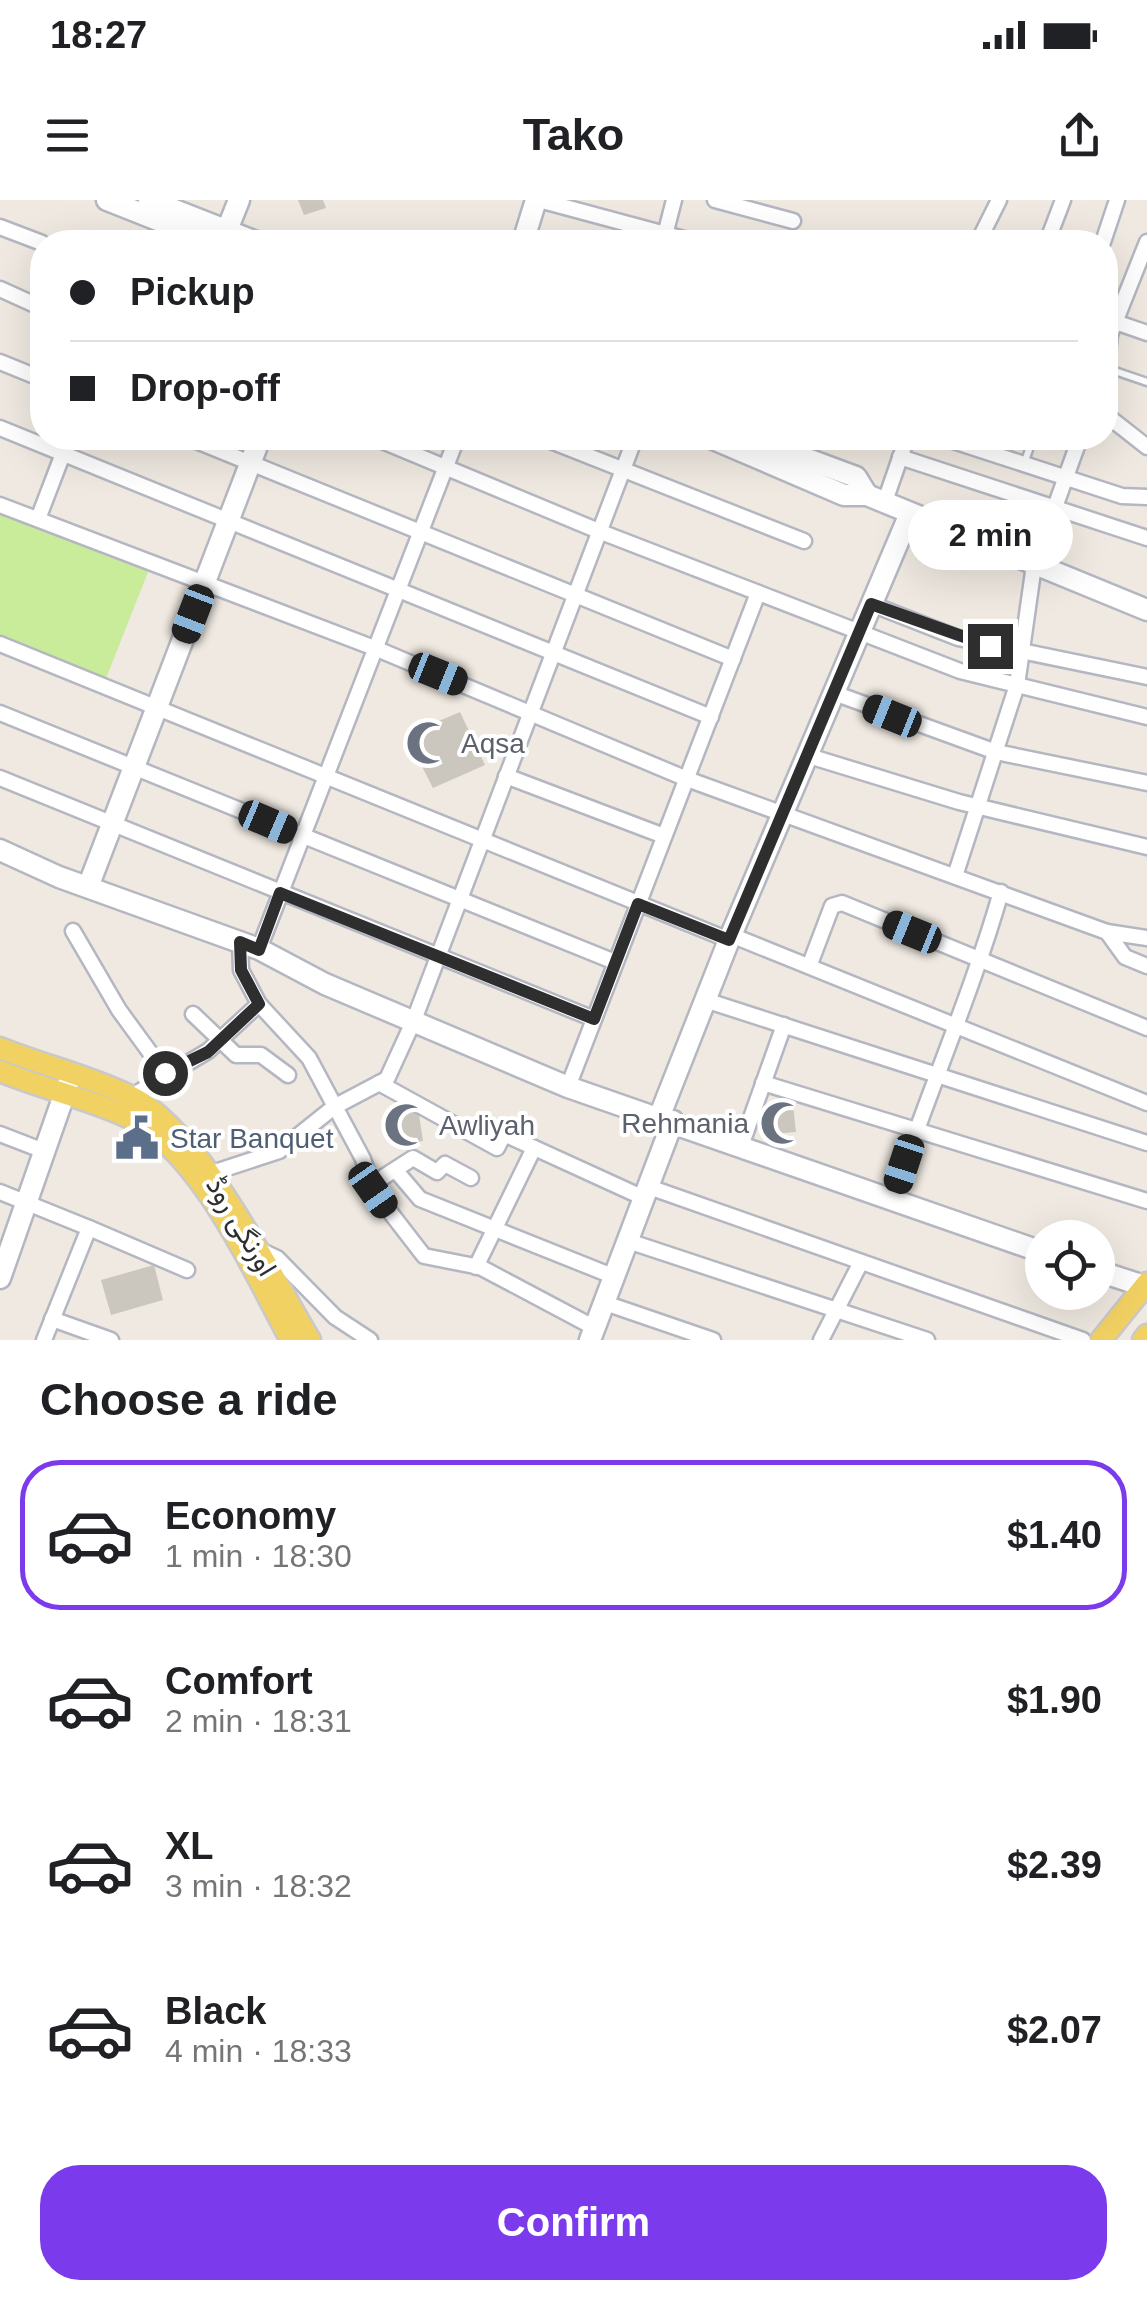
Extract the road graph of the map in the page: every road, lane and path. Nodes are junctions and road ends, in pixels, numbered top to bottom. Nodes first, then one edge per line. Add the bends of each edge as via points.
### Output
1 (106, 200) edge
2 (150, 200) edge
3 (239, 200) edge
4 (537, 200) edge
5 (674, 200) edge
6 (716, 200) edge
7 (999, 200) edge
8 (1063, 200) edge
9 (1117, 200) edge
10 (792, 221) dead end
11 (0, 227) edge
12 (194, 230) edge
13 (205, 230) edge
14 (225, 230) edge
15 (527, 230) edge
16 (647, 230) edge
17 (666, 230) edge
18 (984, 230) edge
19 (1051, 230) edge
20 (1107, 230) edge
21 (30, 239) edge
22 (1147, 242) edge
23 (0, 290) edge
24 (30, 303) edge
25 (1118, 313) edge
26 (1118, 331) edge
27 (1147, 333) edge
28 (0, 362) edge
29 (30, 374) edge
30 (1118, 376) edge
31 (1147, 382) edge
32 (1118, 424) edge
33 (0, 428) edge
34 (30, 440) edge
35 (1147, 447) edge
36 (55, 450) edge
37 (64, 450) edge
38 (220, 450) edge
39 (255, 450) edge
40 (406, 450) edge
41 (452, 450) edge
42 (576, 450) edge
43 (630, 450) edge
44 (739, 450) edge
45 (783, 450) edge
46 (903, 450) edge
47 (984, 450) edge
48 (1029, 450) edge
49 (1075, 450) edge
50 (63, 453) junction
51 (900, 457) junction
52 (250, 462) junction
53 (1024, 464) junction
54 (446, 465) junction
55 (622, 467) junction
56 (1064, 477) junction
57 (1147, 497) edge
58 (875, 500) junction
59 (0, 505) edge
60 (1054, 508) junction
61 (908, 516) junction
62 (38, 519) junction
63 (229, 519) junction
64 (422, 529) junction
65 (601, 532) junction
66 (1147, 536) edge
67 (804, 541) dead end
68 (1034, 565) junction
69 (205, 582) junction
70 (400, 587) junction
71 (758, 593) junction
72 (576, 594) junction
73 (871, 604) junction
74 (1147, 610) edge
75 (858, 632) junction
76 (0, 644) edge
77 (377, 650) junction
78 (554, 651) junction
79 (1022, 654) junction
80 (733, 659) junction
81 (1147, 677) edge
82 (1016, 685) junction
83 (834, 693) junction
84 (156, 708) junction
85 (530, 711) junction
86 (0, 712) edge
87 (711, 716) junction
88 (1147, 717) edge
89 (996, 752) junction
90 (809, 756) junction
91 (134, 767) junction
92 (324, 776) junction
93 (506, 776) junction
94 (0, 778) edge
95 (686, 779) junction
96 (1147, 782) edge
97 (979, 806) junction
98 (785, 817) junction
99 (112, 823) junction
100 (302, 836) junction
101 (664, 836) junction
102 (483, 840) junction
103 (1147, 847) edge
104 (0, 850) edge
105 (955, 876) junction
106 (88, 887) junction
107 (1001, 892) junction
108 (280, 893) junction
109 (461, 898) junction
110 (638, 904) junction
111 (73, 930) dead end
112 (1106, 932) junction
113 (730, 938) junction
114 (1147, 938) edge
115 (250, 946) junction
116 (438, 957) junction
117 (981, 960) junction
118 (615, 962) junction
119 (810, 964) junction
120 (1147, 966) edge
121 (706, 1000) junction
122 (259, 1004) junction
123 (192, 1014) dead end
124 (594, 1019) junction
125 (414, 1020) junction
126 (954, 1022) junction
127 (784, 1025) junction
128 (1147, 1028) edge
129 (217, 1039) junction
130 (0, 1048) edge
131 (0, 1071) edge
132 (165, 1073) junction
133 (934, 1074) junction
134 (288, 1075) dead end
135 (379, 1083) junction
136 (764, 1083) junction
137 (568, 1086) junction
138 (60, 1087) junction
139 (132, 1096) junction
140 (1147, 1102) edge
141 (334, 1106) junction
142 (667, 1118) junction
143 (915, 1130) junction
144 (0, 1134) edge
145 (1147, 1143) edge
146 (740, 1146) junction
147 (534, 1148) junction
148 (44, 1151) junction
149 (397, 1172) junction
150 (212, 1173) junction
151 (471, 1178) dead end
152 (371, 1185) junction
153 (0, 1192) edge
154 (647, 1192) junction
155 (893, 1198) junction
156 (1147, 1200) edge
157 (26, 1203) junction
158 (89, 1228) junction
159 (494, 1229) junction
160 (628, 1241) junction
161 (1025, 1246) edge
162 (5, 1247) edge
163 (254, 1247) junction
164 (860, 1262) junction
165 (476, 1266) junction
166 (187, 1270) dead end
167 (615, 1277) junction
168 (1115, 1277) edge
169 (0, 1278) edge
170 (1145, 1291) edge
171 (606, 1303) junction
172 (838, 1310) junction
173 (52, 1319) junction
174 (592, 1334) edge
175 (44, 1340) edge
176 (111, 1340) edge
177 (292, 1340) edge
178 (310, 1340) edge
179 (370, 1340) edge
180 (713, 1340) edge
181 (821, 1340) edge
182 (927, 1340) edge
183 (1082, 1340) edge
184 (1101, 1340) edge

1 - 12 street
2 - 13 street
3 - 14 street
4 - 15 street
4 - 16 street
5 - 17 street
6 - 10 street
7 - 18 street
8 - 19 street
9 - 20 street
11 - 21 street
22 - 25 street
23 - 24 street
26 - 27 street
28 - 29 street
30 - 31 lane
32 - 35 street
33 - 34 street
36 - 50 street
37 - 50 street
38 - 52 street
39 - 52 street
40 - 54 street
41 - 54 street
42 - 55 street
43 - 55 street
44 - 58 street via 844,495
45 - 58 street via 856,477
46 - 51 street
47 - 53 street
48 - 53 lane
49 - 56 street
50 - 62 street
50 - 63 street
51 - 58 street
51 - 60 street
52 - 63 street
52 - 64 street
53 - 56 street
54 - 64 street
54 - 65 street
55 - 65 street
55 - 67 street
56 - 57 street
56 - 60 street
58 - 61 street
59 - 62 street
60 - 66 street
60 - 68 street
61 - 68 street
61 - 73 street
62 - 69 street
63 - 69 street
63 - 70 street
64 - 70 street
64 - 72 street
65 - 71 street
65 - 72 street
68 - 74 street
68 - 79 street
69 - 77 street
69 - 84 street
70 - 77 street
70 - 78 street
71 - 75 street
71 - 80 street
72 - 78 street
72 - 80 street
73 - 75 street
73 - 79 street
75 - 82 street
75 - 83 street
76 - 84 street
77 - 85 street
77 - 92 street
78 - 85 street
78 - 87 street
79 - 81 street
79 - 82 street
80 - 87 street
82 - 88 street
82 - 89 street
83 - 89 street
83 - 90 street
84 - 91 street
84 - 92 street
85 - 93 street
85 - 95 street
86 - 91 street
87 - 95 street
89 - 96 street
89 - 97 street
90 - 97 street
90 - 98 street
91 - 99 street
91 - 100 street
92 - 100 street
92 - 102 street
93 - 101 street
93 - 102 street
94 - 99 street
95 - 98 street
95 - 101 street
97 - 103 street
97 - 105 street
98 - 105 street
98 - 113 street
99 - 106 street
99 - 108 street
100 - 108 street
100 - 109 street
101 - 110 street
102 - 109 street
102 - 110 street
104 - 106 street
105 - 107 street
106 - 115 street
107 - 112 street
107 - 117 street
108 - 115 street
108 - 116 street
109 - 116 street
109 - 118 street
110 - 113 street
110 - 118 street
111 - 132 street
112 - 114 street
112 - 120 street via 1125,958
113 - 119 street
113 - 121 street
115 - 122 street via 241,970
115 - 125 street
116 - 124 street
116 - 125 street
117 - 119 street via 837,903
117 - 126 street
117 - 128 street
118 - 124 street
119 - 126 street
121 - 127 street
121 - 142 street
122 - 129 street
122 - 141 street via 309,1058
123 - 129 street
124 - 137 street
125 - 135 street via 387,1079
125 - 137 street
126 - 133 street
126 - 140 street
127 - 133 street
127 - 136 street
129 - 132 street via 208,1052
129 - 134 street via 236,1054 261,1055
130 - 138 main road, اورنگی روڈ
131 - 138 main road, اورنگی روڈ
132 - 139 street
133 - 143 street
133 - 145 street
135 - 141 street
135 - 147 street via 497,1148 504,1134
136 - 143 street
136 - 146 street
137 - 142 street
138 - 139 main road, اورنگی روڈ
138 - 148 street
138 - 177 main road via 161,1138 199,1180
139 - 150 main road, اورنگی روڈ
141 - 150 street via 279,1152
141 - 152 street
142 - 146 street
142 - 154 street
143 - 155 street
143 - 156 street
144 - 148 street
146 - 155 street
147 - 154 street
147 - 159 street
148 - 157 street
149 - 151 street via 413,1158 436,1172 445,1164
149 - 152 street
149 - 159 street via 420,1199
150 - 163 main road, اورنگی روڈ
152 - 165 street via 424,1256
153 - 157 street
154 - 160 street
154 - 164 street
155 - 161 street
157 - 158 street
157 - 162 street
158 - 166 street
158 - 173 street
159 - 165 street
159 - 167 street
160 - 167 street
160 - 172 street
162 - 169 street
163 - 178 main road, اورنگی روڈ
163 - 179 street via 277,1258 336,1317
164 - 172 street
164 - 183 street
165 - 174 street
167 - 171 street
168 - 170 street
170 - 184 main road
171 - 174 street
171 - 180 street
172 - 181 street
172 - 182 street
173 - 175 street
173 - 176 street

